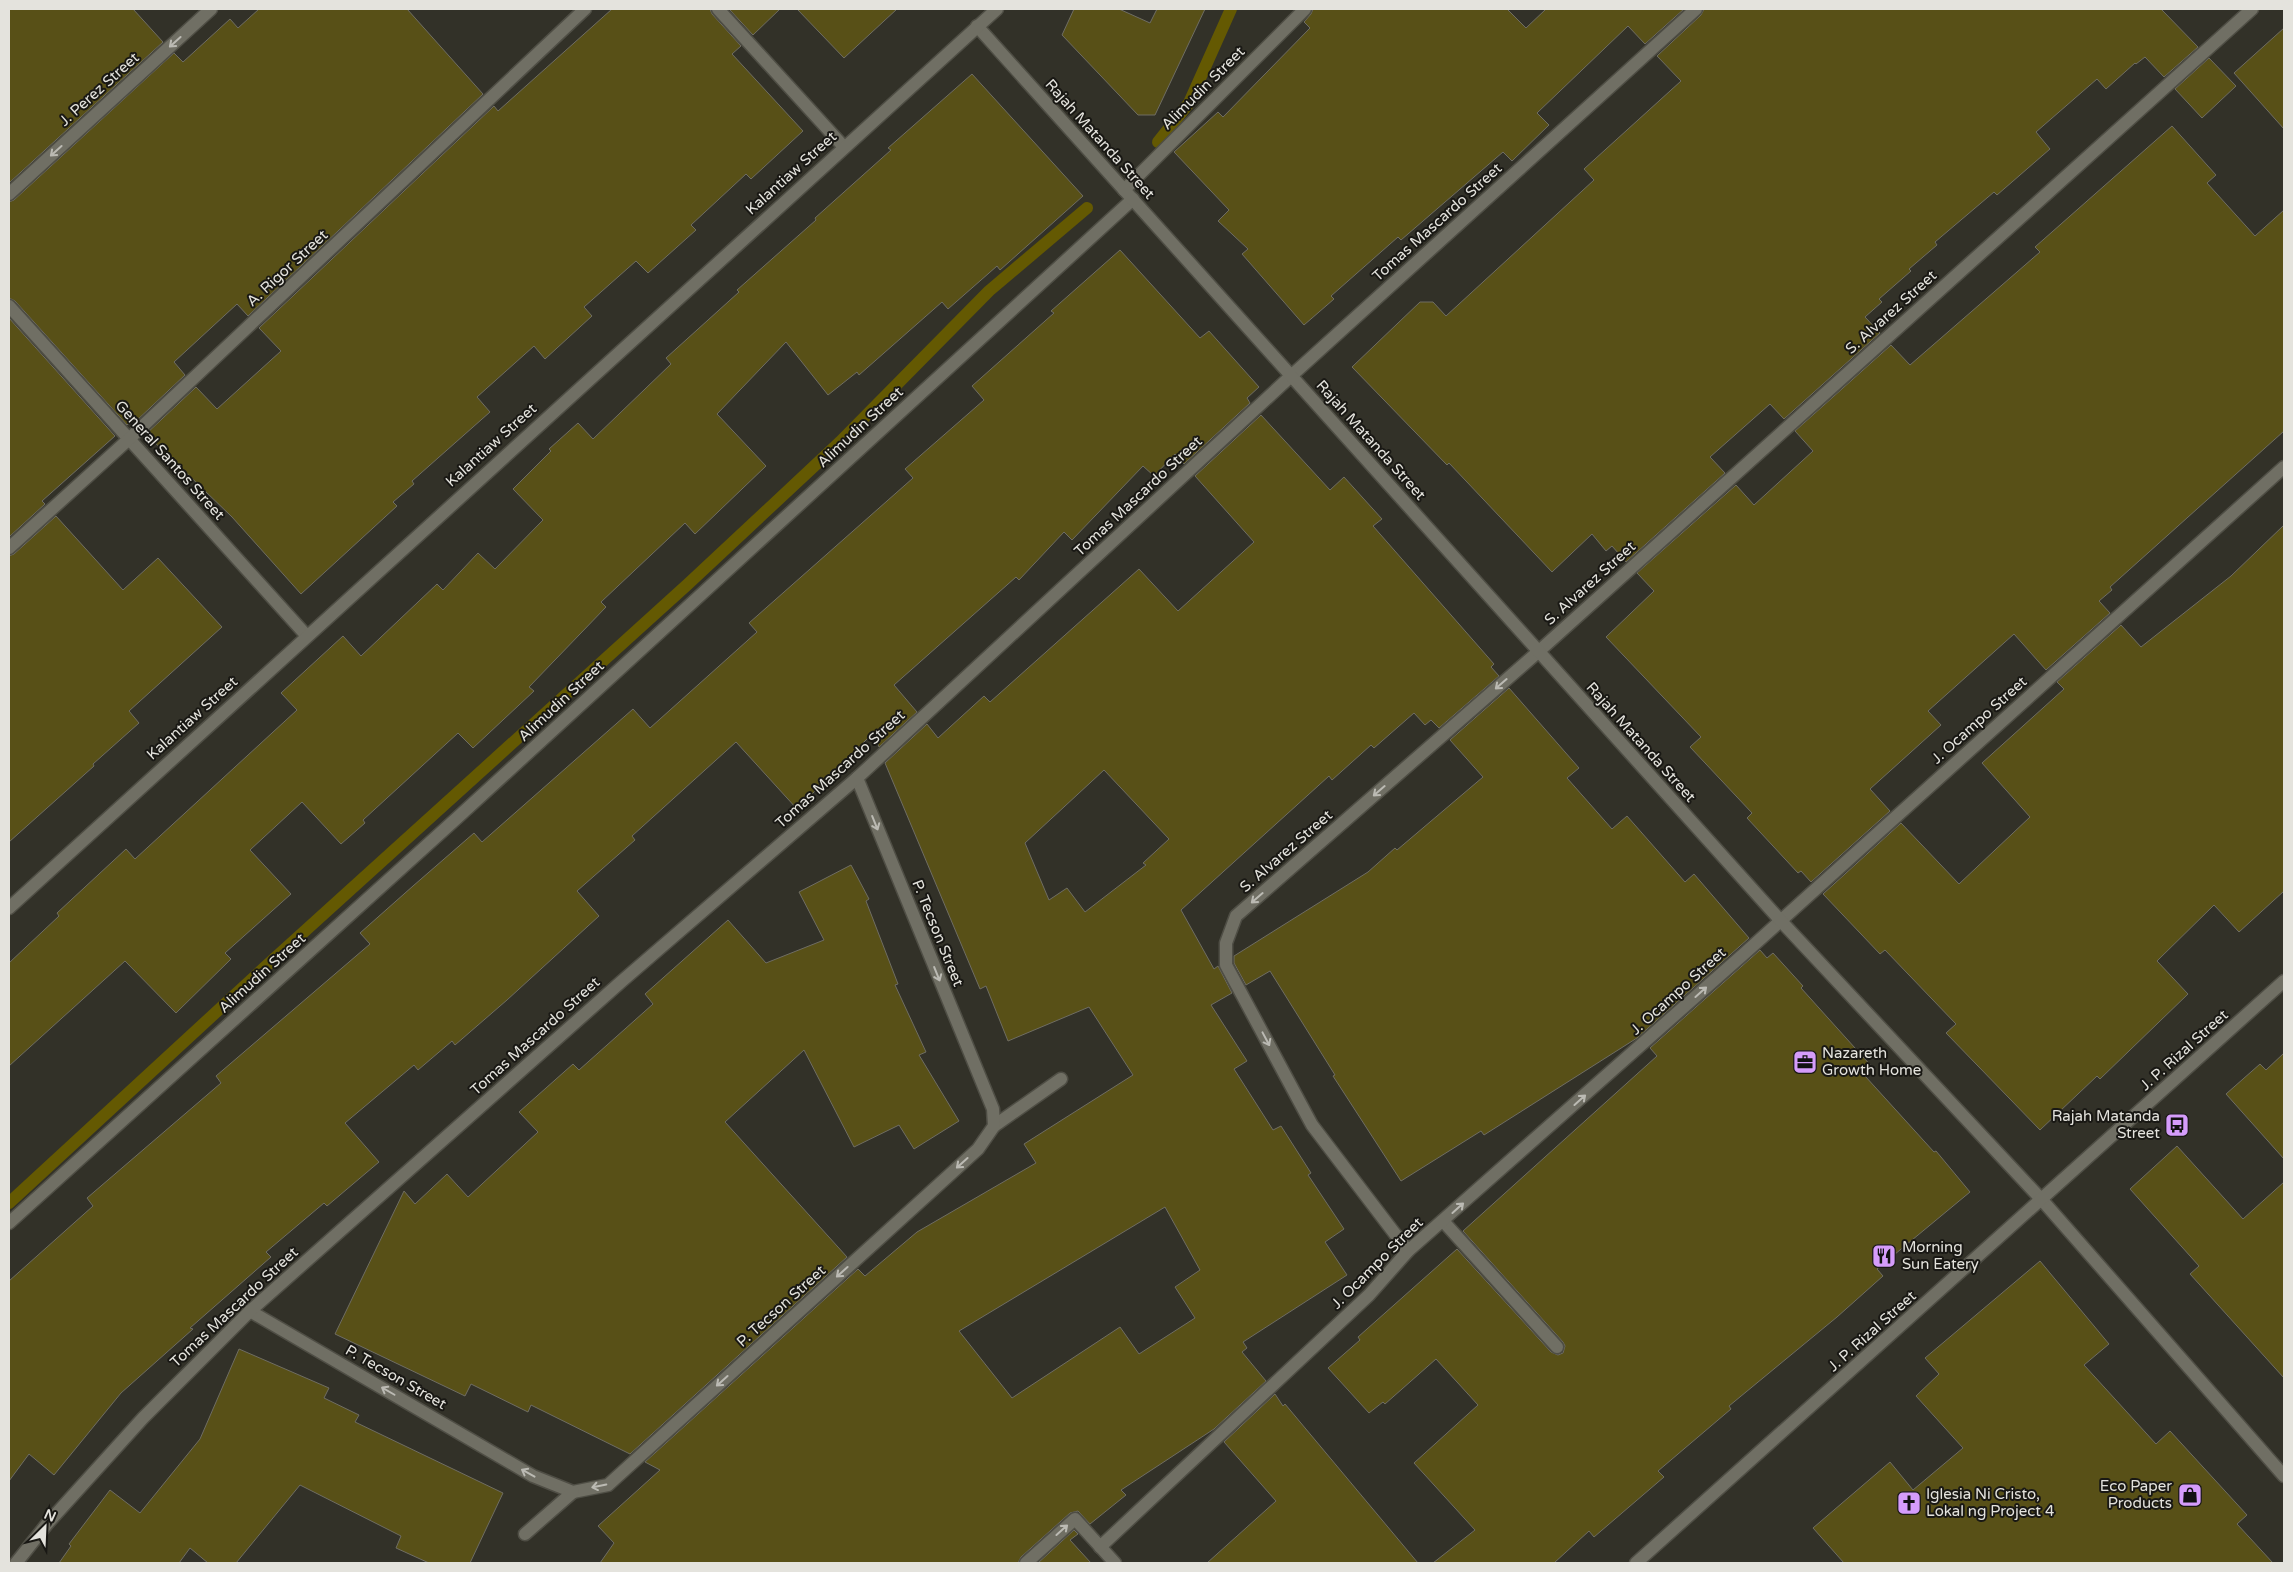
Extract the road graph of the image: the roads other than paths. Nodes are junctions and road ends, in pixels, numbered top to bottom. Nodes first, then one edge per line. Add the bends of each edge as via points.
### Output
1 (211, 9) edge
2 (585, 9) edge
3 (718, 9) edge
4 (997, 9) edge
5 (1305, 9) edge
6 (1696, 9) edge
7 (2252, 9) edge
8 (977, 26) junction
9 (844, 147) junction
10 (9, 194) edge
11 (1128, 194) junction
12 (9, 306) edge
13 (1291, 376) junction
14 (129, 439) junction
15 (2284, 467) edge
16 (9, 548) edge
17 (306, 635) junction
18 (1538, 652) junction
19 (857, 778) junction
20 (9, 908) edge
21 (1780, 920) junction
22 (2284, 981) edge
23 (1061, 1079) dead end
24 (994, 1126) junction
25 (2042, 1200) junction
26 (1444, 1221) junction
27 (9, 1223) edge
28 (1408, 1251) junction
29 (250, 1311) junction
30 (1557, 1347) dead end
31 (2284, 1476) edge
32 (573, 1492) junction
33 (525, 1534) dead end
34 (1100, 1547) junction
35 (16, 1563) edge
36 (1026, 1563) edge
37 (1115, 1563) edge
38 (1636, 1563) edge

1 -> 10 street, J. Perez Street
2 - 14 street, A. Rigor Street
3 - 9 street
4 - 8 street, Kalantiaw Street
5 - 11 street, Alimudin Street
6 - 13 street, Tomas Mascardo Street
7 - 18 street, S. Alvarez Street
8 - 9 street, Kalantiaw Street
8 - 11 street, Rajah Matanda Street
9 - 17 street, Kalantiaw Street
11 - 13 street, Rajah Matanda Street
11 - 27 street, Alimudin Street via 457,818
12 - 14 street, General Santos Street
13 - 18 street, Rajah Matanda Street
13 - 19 street, Tomas Mascardo Street
14 - 16 street, A. Rigor Street
14 - 17 street, General Santos Street
15 - 21 street, J. Ocampo Street
17 - 20 street, Kalantiaw Street
18 - 21 street, Rajah Matanda Street
18 -> 28 street, S. Alvarez Street via 1236,916 1226,943 1226,965 1312,1125
19 -> 24 street, P. Tecson Street via 993,1109
19 - 29 street, Tomas Mascardo Street via 622,981
21 - 25 street, Rajah Matanda Street
26 -> 21 street, J. Ocampo Street
22 - 25 street, J. P. Rizal Street
23 - 24 street
24 -> 32 street, P. Tecson Street via 978,1149 608,1485
25 - 31 street, Rajah Matanda Street
25 - 38 street, J. P. Rizal Street
26 - 28 street, J. Ocampo Street
26 - 30 street
28 - 34 street, J. Ocampo Street via 1369,1295
32 -> 29 street, P. Tecson Street via 533,1476
29 - 35 street, Tomas Mascardo Street via 143,1418
32 - 33 street
36 -> 34 street via 1075,1519
34 - 37 street

